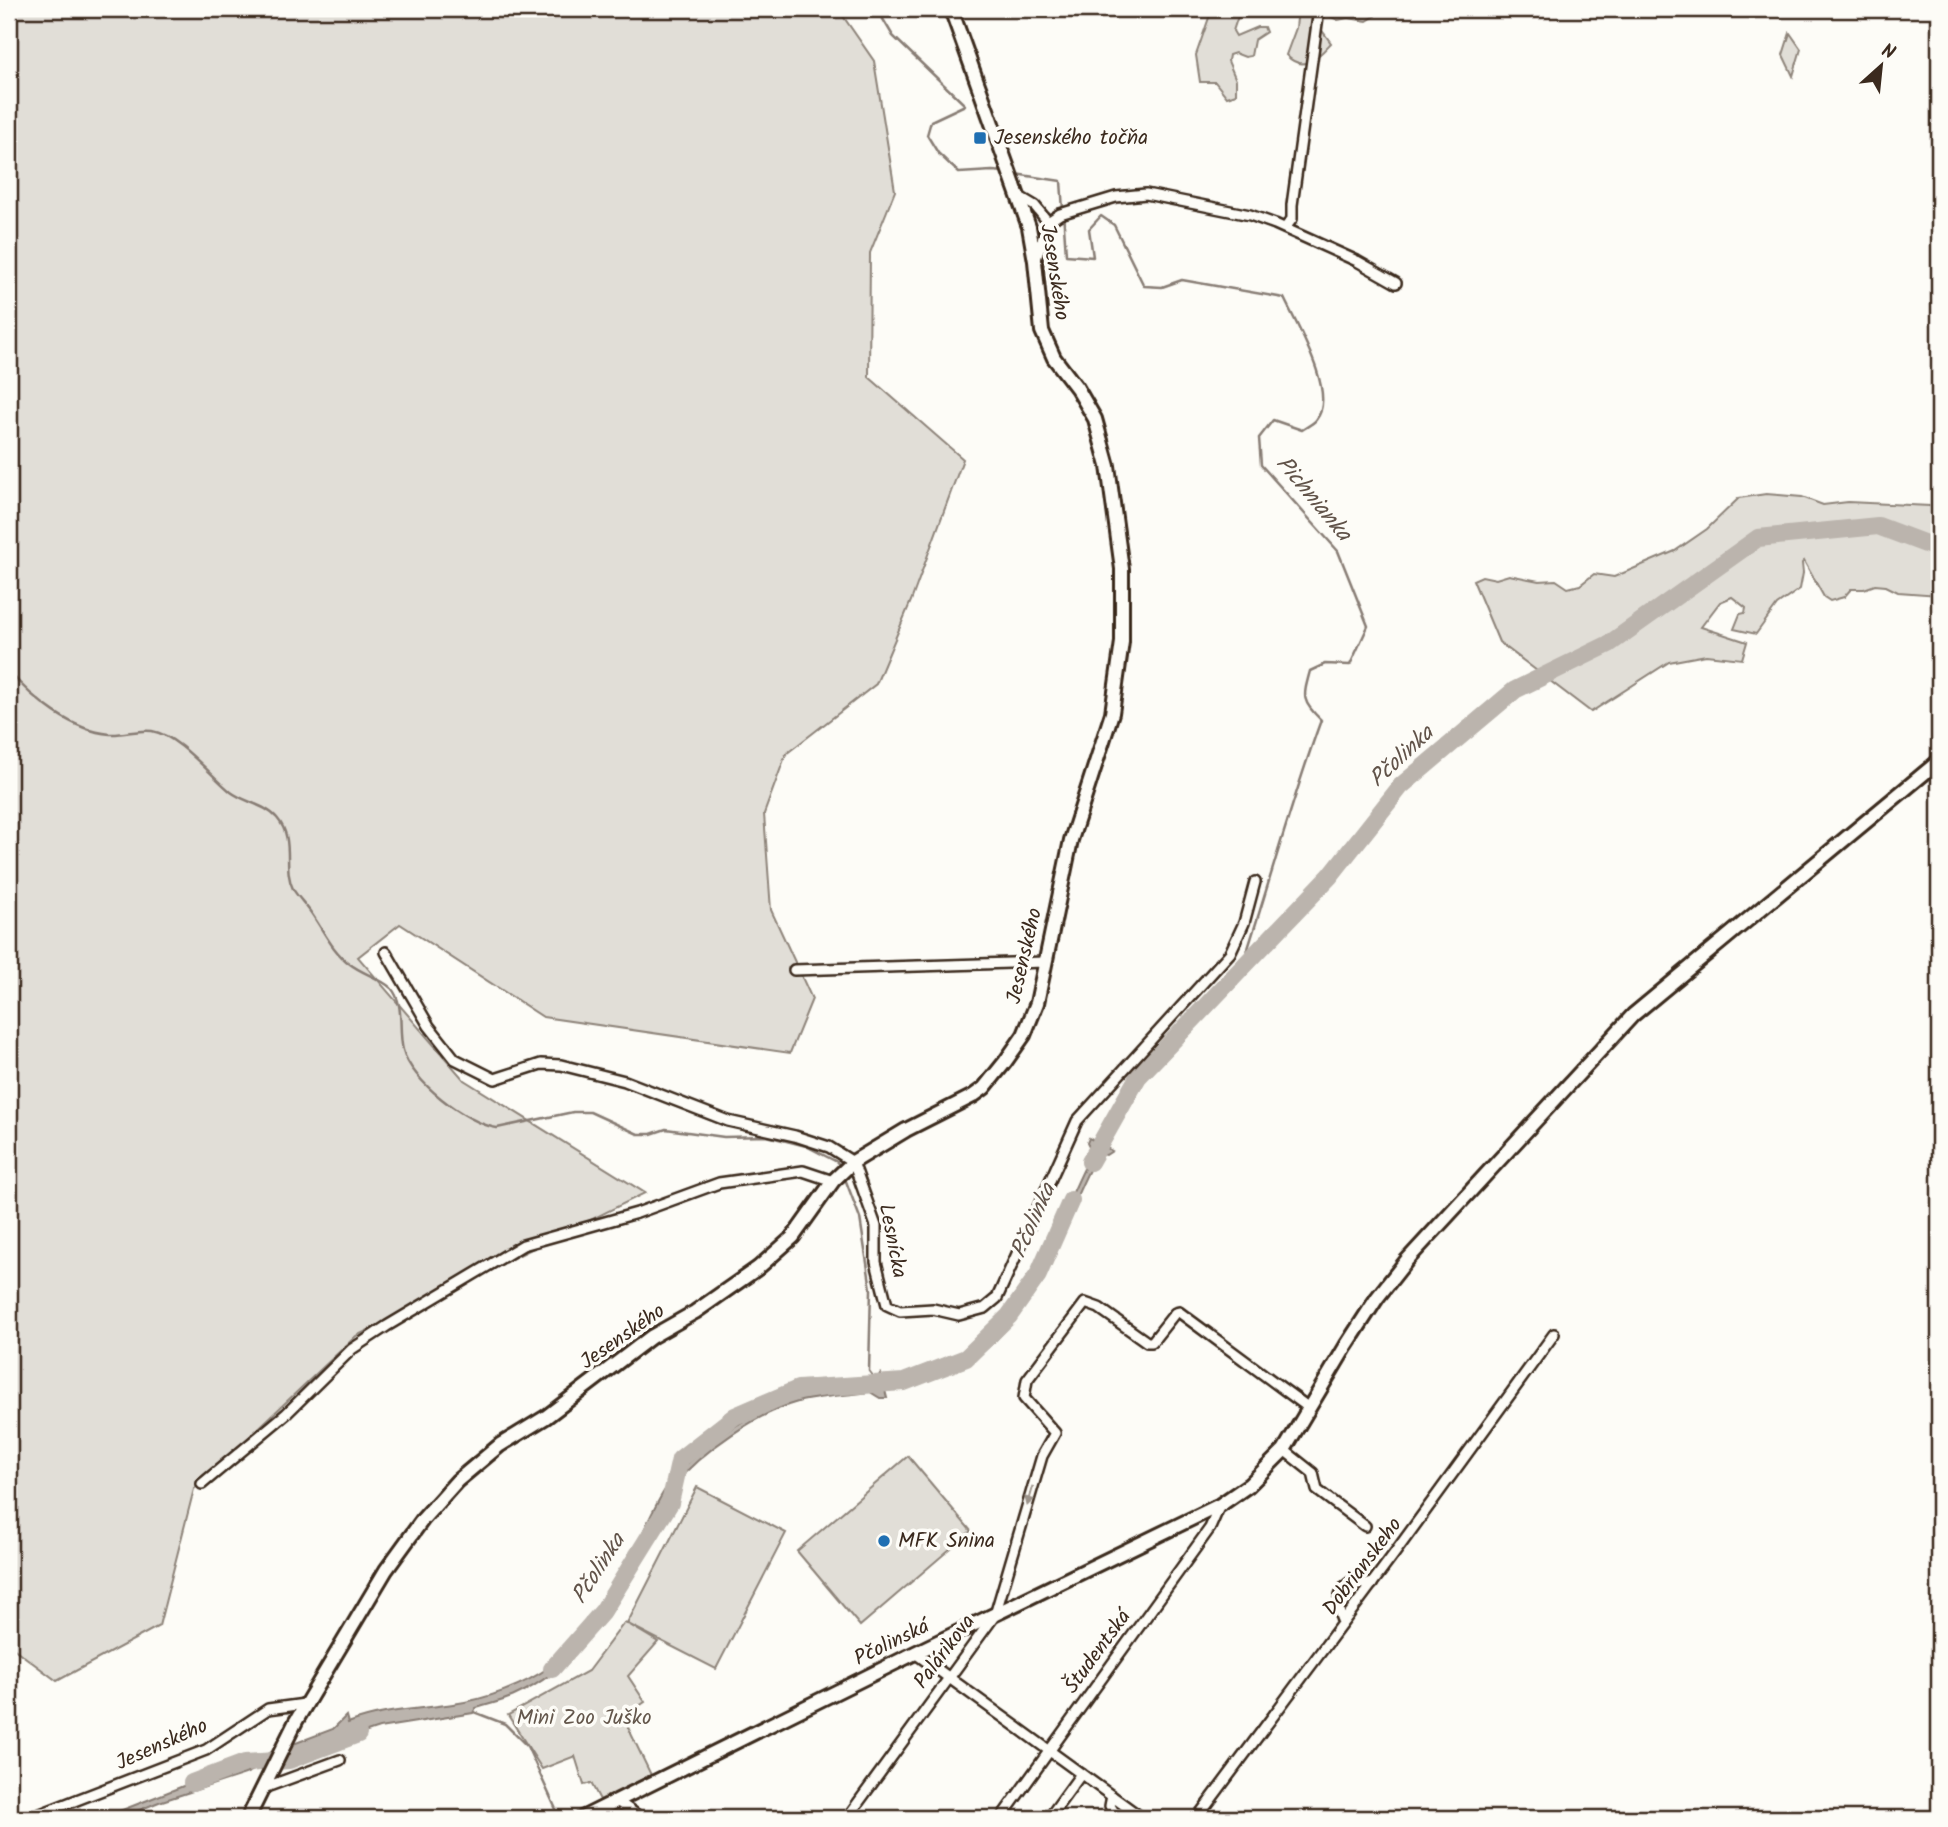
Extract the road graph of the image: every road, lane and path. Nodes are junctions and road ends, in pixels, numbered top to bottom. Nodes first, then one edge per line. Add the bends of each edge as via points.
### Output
1 (951, 9) edge
2 (1319, 9) edge
3 (1018, 196) junction
4 (1048, 222) junction
5 (1285, 228) junction
6 (1035, 261) junction
7 (1396, 283) dead end
8 (1939, 761) edge
9 (1255, 882) dead end
10 (386, 953) dead end
11 (1044, 962) junction
12 (794, 970) dead end
13 (853, 1162) junction
14 (833, 1181) junction
15 (1554, 1334) dead end
16 (1309, 1408) junction
17 (1284, 1450) junction
18 (202, 1483) dead end
19 (1220, 1505) junction
20 (1365, 1526) dead end
21 (1372, 1584) junction
22 (995, 1615) junction
23 (1343, 1622) junction
24 (915, 1653) junction
25 (947, 1678) junction
26 (305, 1704) junction
27 (1049, 1751) junction
28 (340, 1759) dead end
29 (1081, 1774) junction
30 (261, 1789) junction
31 (1112, 1796) junction
32 (617, 1801) junction
33 (30, 1818) edge
34 (248, 1818) edge
35 (582, 1818) edge
36 (641, 1818) edge
37 (847, 1818) edge
38 (1001, 1818) edge
39 (1049, 1818) edge
40 (1118, 1818) edge
41 (1142, 1818) edge
42 (1197, 1818) edge

1 - 3 street, Jesenského
2 - 5 street via 1292,219
3 - 4 street via 1035,206
3 - 6 street, Jesenského via 1030,227
4 - 5 street via 1116,197 1146,194 1250,215
4 - 6 street
5 - 7 street
6 - 11 street, Jesenského via 1042,331 1054,358 1095,419 1108,466 1122,569 1117,685 1071,840
8 - 16 street, Pčolinská via 1633,1015 1407,1259 1377,1298
9 - 13 street, Lesnícka via 1230,953 1077,1121 998,1298 985,1308 959,1315 933,1309 900,1311 887,1305 876,1262 876,1226
10 - 13 street via 429,1026 455,1059 495,1079 541,1065 561,1065 625,1081 728,1121 829,1147
11 - 12 street
11 - 13 street, Jesenského via 1037,1003 1024,1035 984,1088
13 - 14 street, Jesenského
14 - 18 street via 803,1171 719,1183 637,1213 523,1245 352,1349 286,1414
14 - 26 street, Jesenského via 793,1237 758,1268 651,1337 457,1481 386,1570
15 - 21 street, Dobrianskeho
16 - 17 street, Pčolinská
16 -> 22 street, Palárikova via 1180,1312 1147,1342 1085,1303 1027,1380 1024,1398 1055,1433 1042,1456
17 - 19 street, Pčolinská via 1249,1485
17 - 20 street via 1313,1474 1317,1490
19 - 22 street, Pčolinská
19 - 27 street, Študentská via 1210,1528
21 - 23 street, Dobrianskeho
21 - 23 street via 1346,1584 1339,1598
22 - 24 street, Pčolinská
22 - 25 street, Palárikova
23 - 42 street, Dobrianskeho
24 - 25 street
24 - 32 street, Pčolinská
25 - 27 street
25 - 37 street, Palárikova
26 - 30 street, Jesenského
26 - 33 street, Jesenského via 268,1709 206,1749
27 - 29 street
27 - 38 street, Študentská
28 - 30 street
29 - 31 street
29 - 39 street
30 - 34 street, Jesenského
31 - 40 street via 1110,1806
31 - 41 street
32 - 35 street, Pčolinská
32 - 36 street

